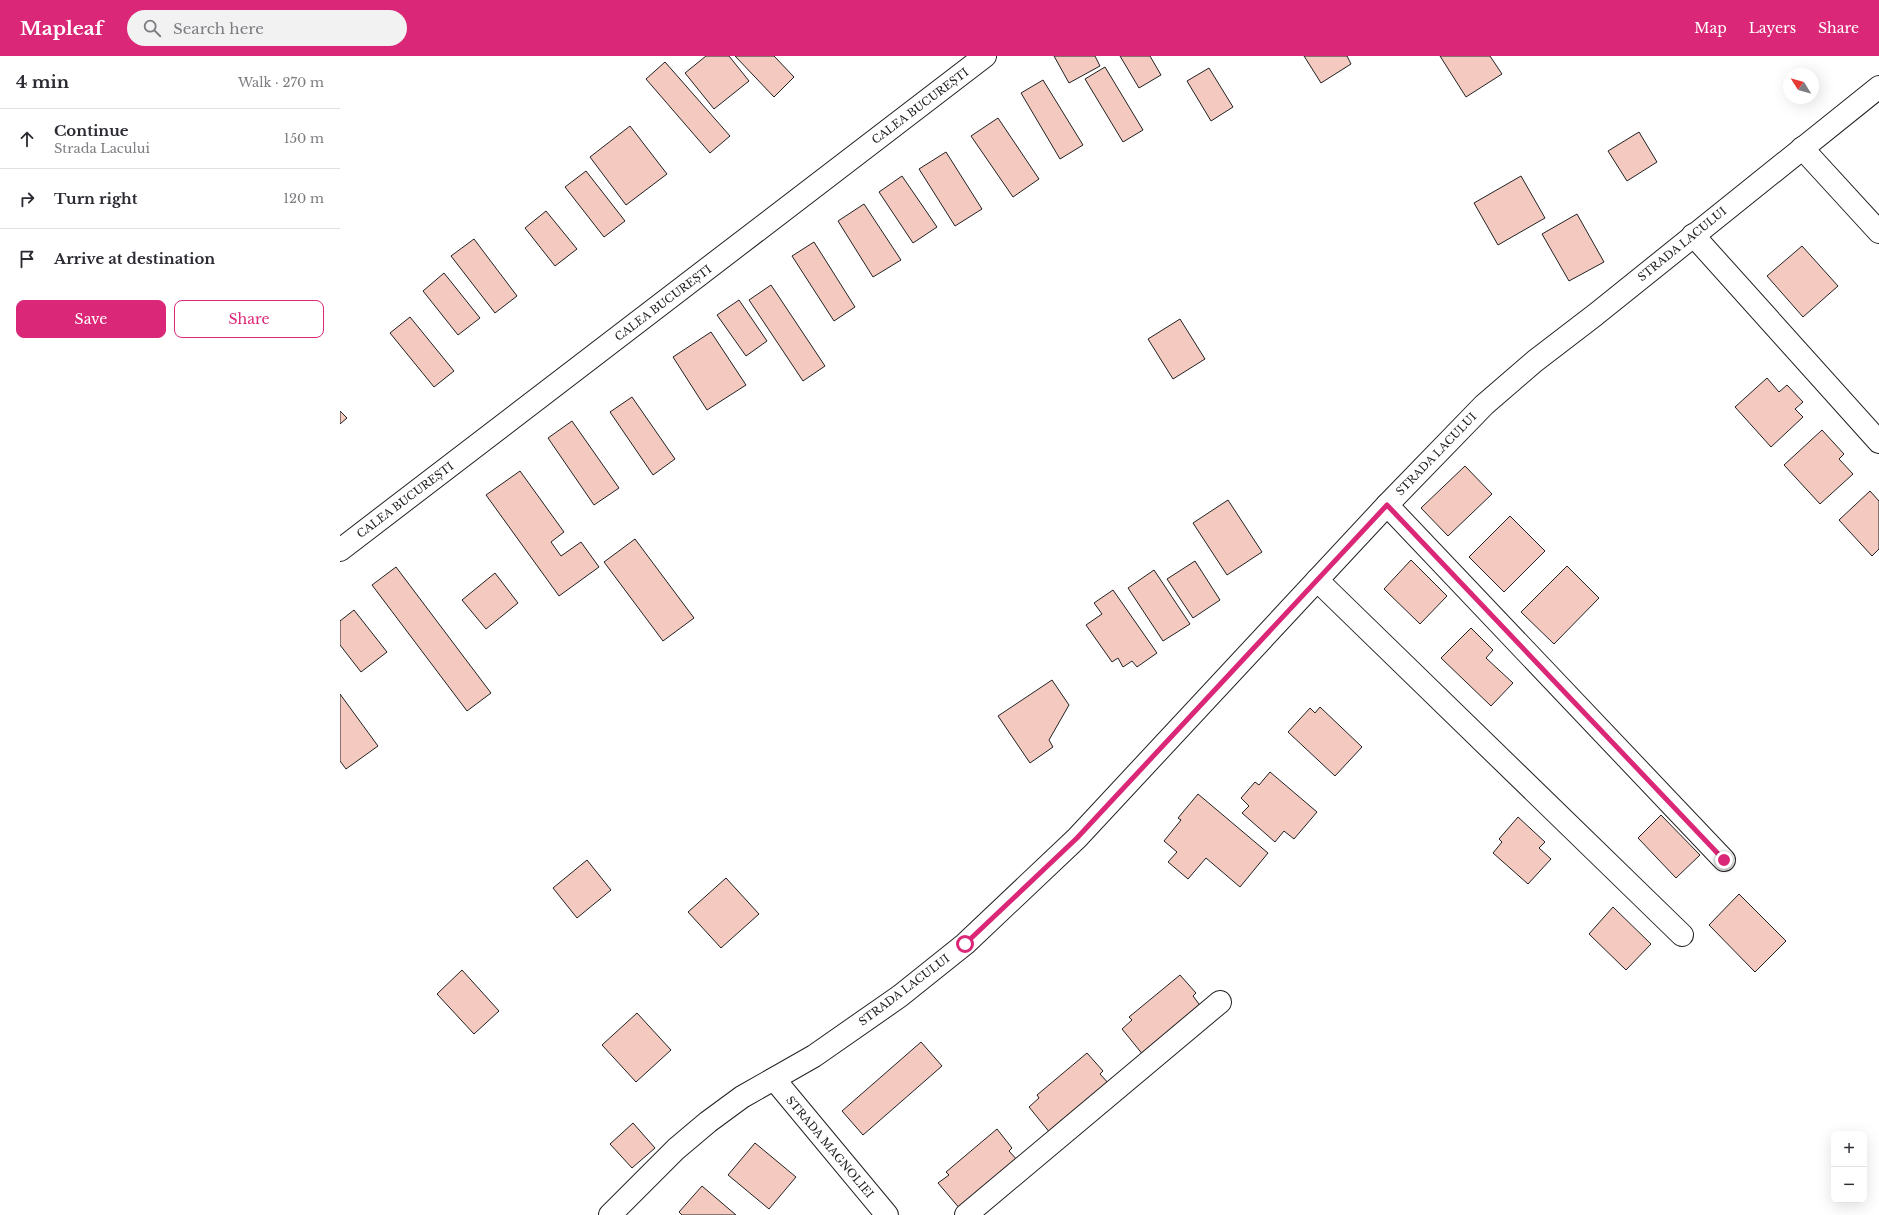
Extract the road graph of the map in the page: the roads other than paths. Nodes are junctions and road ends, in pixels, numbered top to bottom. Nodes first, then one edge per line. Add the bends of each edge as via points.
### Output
1 (985, 56) edge
2 (1879, 86) edge
3 (1802, 148) junction
4 (1879, 232) edge
5 (1693, 235) junction
6 (1879, 442) edge
7 (1387, 505) junction
8 (340, 550) edge
9 (1317, 580) junction
10 (1724, 860) dead end
11 (1682, 935) dead end
12 (1220, 1002) dead end
13 (774, 1079) junction
14 (610, 1215) edge
15 (887, 1215) edge
16 (966, 1215) edge

1 - 8 street, CALEA BUCUREȘTI
2 - 3 street, STRADA LACULUI
3 - 4 street
3 - 5 street, STRADA LACULUI
5 - 6 street
5 - 7 street, STRADA LACULUI via 1484,405
7 - 9 street, STRADA LACULUI
7 - 10 street
9 - 11 street
9 - 13 street, STRADA LACULUI via 1077,838 965,944 873,1015 814,1056
12 - 16 street
13 - 14 street, STRADA LACULUI via 742,1097 697,1131 636,1187
13 - 15 street, STRADA MAGNOLIEI

